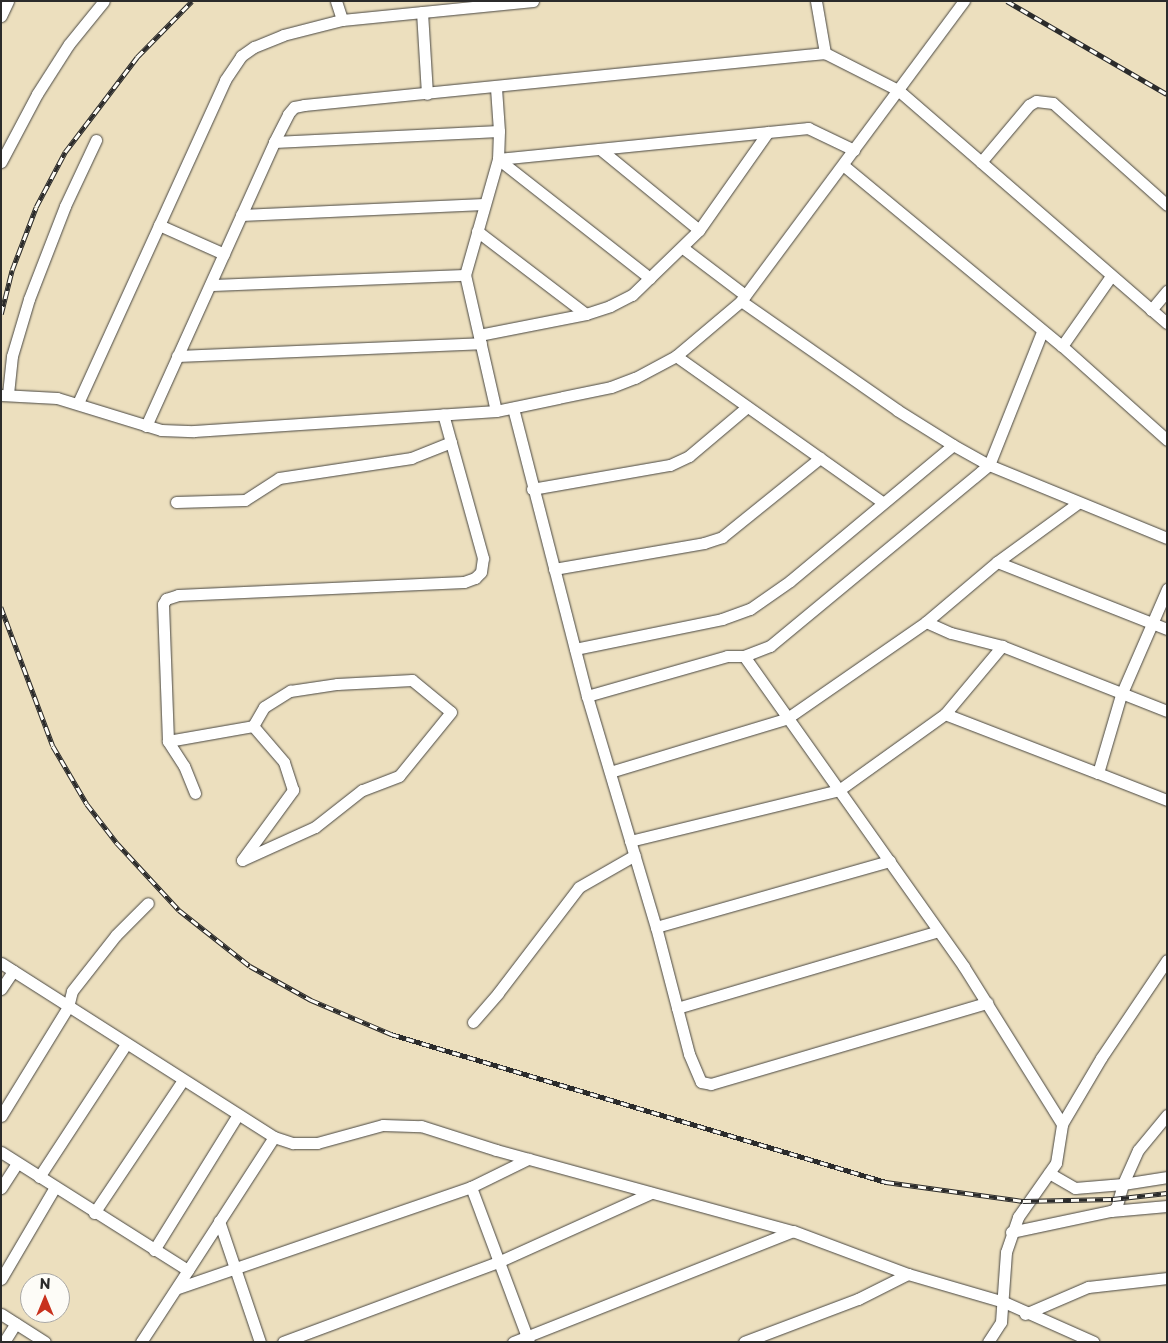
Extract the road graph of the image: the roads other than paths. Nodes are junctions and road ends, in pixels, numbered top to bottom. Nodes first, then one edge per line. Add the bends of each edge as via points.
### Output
1 (8, 1) edge
2 (104, 1) edge
3 (336, 1) edge
4 (532, 1) edge
5 (816, 1) edge
6 (964, 1) edge
7 (422, 12) junction
8 (1, 16) edge
9 (342, 20) junction
10 (825, 53) junction
11 (496, 88) junction
12 (898, 90) junction
13 (427, 94) junction
14 (499, 131) junction
15 (768, 132) junction
16 (96, 140) dead end
17 (274, 142) junction
18 (600, 149) junction
19 (854, 150) junction
20 (498, 159) junction
21 (1, 162) edge
22 (981, 162) junction
23 (843, 165) junction
24 (484, 204) junction
25 (1167, 205) edge
26 (241, 215) junction
27 (159, 225) junction
28 (699, 230) junction
29 (477, 231) junction
30 (683, 248) junction
31 (224, 254) junction
32 (466, 275) junction
33 (1110, 276) junction
34 (650, 278) junction
35 (212, 285) junction
36 (1167, 291) edge
37 (743, 298) junction
38 (1151, 310) junction
39 (586, 314) junction
40 (1167, 323) edge
41 (1042, 332) junction
42 (480, 339) junction
43 (1062, 346) junction
44 (177, 356) junction
45 (676, 356) junction
46 (5, 394) edge
47 (78, 403) junction
48 (747, 407) junction
49 (513, 408) junction
50 (496, 411) junction
51 (443, 414) junction
52 (146, 426) junction
53 (1167, 440) edge
54 (451, 442) junction
55 (954, 445) junction
56 (820, 458) junction
57 (988, 464) junction
58 (532, 489) junction
59 (176, 502) dead end
60 (882, 502) junction
61 (1078, 503) junction
62 (1167, 538) edge
63 (998, 562) junction
64 (554, 570) junction
65 (1167, 589) edge
66 (943, 608) junction
67 (926, 622) junction
68 (1151, 624) junction
69 (1167, 629) edge
70 (952, 633) junction
71 (1002, 646) junction
72 (575, 649) junction
73 (744, 656) junction
74 (1120, 695) junction
75 (588, 696) junction
76 (1167, 711) edge
77 (944, 714) junction
78 (786, 719) junction
79 (253, 726) junction
80 (168, 741) junction
81 (610, 772) junction
82 (1098, 773) junction
83 (840, 790) junction
84 (195, 793) dead end
85 (1167, 800) edge
86 (630, 841) junction
87 (635, 854) junction
88 (890, 861) junction
89 (148, 904) dead end
90 (656, 927) junction
91 (938, 930) junction
92 (1167, 960) edge
93 (1, 963) edge
94 (13, 971) junction
95 (1, 989) edge
96 (987, 1003) junction
97 (68, 1006) junction
98 (677, 1008) junction
99 (473, 1022) dead end
100 (126, 1044) junction
101 (183, 1080) junction
102 (1167, 1115) edge
103 (1, 1116) edge
104 (237, 1116) junction
105 (1062, 1124) junction
106 (274, 1137) junction
107 (1, 1152) edge
108 (528, 1159) junction
109 (17, 1163) junction
110 (1049, 1173) junction
111 (39, 1177) junction
112 (1167, 1177) edge
113 (1123, 1184) junction
114 (471, 1187) junction
115 (1, 1188) edge
116 (55, 1188) junction
117 (651, 1193) junction
118 (1167, 1206) edge
119 (1111, 1211) junction
120 (94, 1214) junction
121 (219, 1221) junction
122 (793, 1231) junction
123 (1010, 1232) junction
124 (154, 1250) junction
125 (498, 1262) junction
126 (235, 1269) junction
127 (188, 1270) junction
128 (908, 1274) junction
129 (1167, 1278) edge
130 (1, 1279) edge
131 (178, 1288) junction
132 (1004, 1302) junction
133 (1, 1314) edge
134 (1026, 1314) junction
135 (16, 1323) junction
136 (528, 1339) edge
137 (4, 1342) edge
138 (46, 1342) edge
139 (141, 1342) edge
140 (260, 1342) edge
141 (283, 1342) edge
142 (513, 1342) edge
143 (744, 1342) edge
144 (988, 1342) edge
145 (1094, 1342) edge

1 - 8 street
2 - 21 street via 69,44 37,94
3 - 9 street
4 - 7 street
5 - 10 street
6 - 12 street
7 - 9 street
7 - 13 street
9 - 27 street via 283,36 254,47 241,56 225,80
10 - 11 street
10 - 12 street
11 - 13 street
11 - 14 street
12 - 19 street
12 - 22 street
13 - 17 street via 294,107
14 - 17 street
14 - 20 street
15 - 18 street
15 - 19 street via 813,129
15 - 28 street
16 - 46 street via 65,206 17,334
17 - 26 street
18 - 20 street
18 - 28 street
19 - 23 street
20 - 24 street
20 - 34 street
22 - 25 street via 1029,105 1044,101 1053,103
22 - 33 street
23 - 37 street
23 - 41 street
24 - 26 street
24 - 29 street
26 - 31 street
27 - 31 street
27 - 47 street
28 - 30 street
29 - 32 street
29 - 39 street
30 - 34 street
30 - 37 street
31 - 35 street
32 - 35 street
32 - 42 street
33 - 38 street
33 - 43 street
34 - 39 street via 632,295
35 - 44 street
36 - 38 street
37 - 45 street
37 - 55 street via 889,405
38 - 40 street
39 - 42 street
41 - 43 street
41 - 57 street
42 - 44 street
42 - 50 street
43 - 53 street
44 - 52 street
45 - 48 street
45 - 49 street via 654,370 611,387
46 - 47 street
47 - 52 street
48 - 56 street
48 - 58 street via 689,456 670,465
49 - 50 street
49 - 58 street
50 - 51 street
51 - 52 street via 194,431
51 - 54 street
54 - 59 street via 411,458 278,478 245,500
54 - 80 street via 483,558 481,572 464,582 171,596 164,604
55 - 57 street
55 - 60 street
56 - 60 street
56 - 64 street via 722,536 704,543
57 - 61 street
57 - 73 street via 770,646
58 - 64 street
60 - 72 street via 790,581 735,616
61 - 62 street
61 - 63 street
63 - 66 street
63 - 68 street
64 - 72 street
65 - 68 street
66 - 67 street
66 - 70 street via 944,620
67 - 70 street
67 - 78 street
68 - 69 street
68 - 74 street
70 - 71 street
71 - 74 street
71 - 77 street
72 - 75 street
73 - 75 street via 728,656
73 - 78 street
74 - 76 street
74 - 82 street
75 - 81 street
77 - 82 street
77 - 83 street
78 - 81 street
78 - 83 street
79 - 79 street via 284,762 293,790 242,860 315,827 362,790 399,776 451,712 412,680 337,684 290,691 264,707
79 - 80 street
80 - 84 street via 184,766
81 - 86 street
82 - 85 street
83 - 86 street
83 - 88 street
86 - 87 street
87 - 90 street
87 - 99 street via 579,886
88 - 90 street
88 - 91 street
89 - 97 street via 116,935 72,991
90 - 98 street
91 - 96 street
91 - 98 street
92 - 105 street via 1101,1058
93 - 94 street
94 - 95 street
94 - 97 street
96 - 98 street via 705,1085 696,1073
96 - 105 street
97 - 100 street
97 - 103 street
100 - 101 street
100 - 111 street
101 - 104 street
101 - 120 street
102 - 113 street via 1138,1150
104 - 106 street
104 - 124 street
105 - 110 street via 1056,1163
106 - 108 street via 293,1143 317,1143 400,1123 421,1126
106 - 121 street
107 - 109 street
108 - 114 street
108 - 117 street
109 - 111 street
109 - 115 street
110 - 113 street via 1075,1188
110 - 123 street
111 - 116 street
112 - 113 street
113 - 119 street via 1116,1208
114 - 125 street
114 - 126 street
116 - 120 street
116 - 130 street
117 - 122 street
117 - 125 street
118 - 119 street
119 - 123 street
120 - 124 street
121 - 126 street
121 - 127 street
122 - 128 street
122 - 136 street
123 - 132 street
124 - 127 street
125 - 136 street
125 - 141 street
126 - 131 street
126 - 140 street
127 - 131 street
128 - 132 street
128 - 143 street via 858,1300
129 - 134 street via 1088,1286
131 - 139 street
132 - 134 street
132 - 144 street via 999,1330
133 - 135 street
134 - 145 street
135 - 137 street
135 - 138 street
136 - 142 street

